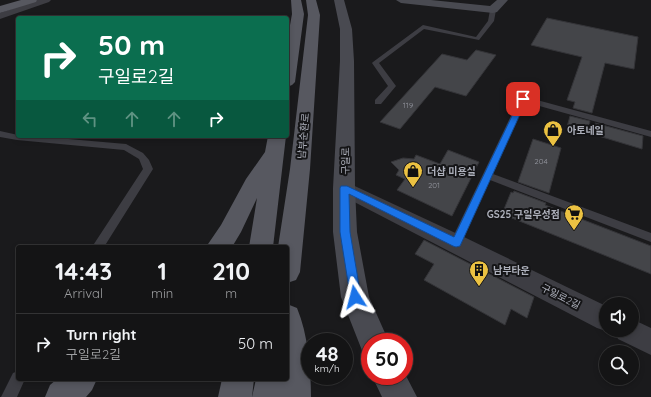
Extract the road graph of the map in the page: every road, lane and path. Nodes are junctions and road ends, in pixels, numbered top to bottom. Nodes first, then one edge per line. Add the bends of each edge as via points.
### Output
1 (16, 0) edge
2 (32, 0) edge
3 (46, 0) edge
4 (296, 0) edge
5 (311, 0) edge
6 (338, 0) edge
7 (401, 0) edge
8 (503, 0) edge
9 (0, 5) edge
10 (0, 10) edge
11 (494, 10) junction
12 (0, 16) edge
13 (289, 70) edge
14 (378, 102) dead end
15 (0, 134) edge
16 (651, 134) edge
17 (16, 137) edge
18 (28, 138) edge
19 (275, 144) edge
20 (488, 176) junction
21 (344, 188) junction
22 (651, 238) edge
23 (456, 243) junction
24 (99, 245) edge
25 (219, 245) edge
26 (261, 245) edge
27 (289, 256) edge
28 (599, 315) edge
29 (289, 332) edge
30 (370, 333) edge
31 (639, 336) edge
32 (651, 342) edge
33 (17, 381) edge
34 (79, 381) edge
35 (238, 381) edge
36 (272, 381) edge
37 (393, 385) edge
38 (9, 397) edge
39 (62, 397) edge
40 (235, 397) edge
41 (269, 397) edge
42 (294, 397) edge
43 (400, 397) edge

1 - 9 main road
2 - 10 main road
3 - 12 street
4 - 13 main road via 298,14
5 - 27 main road, 남부순환로 via 314,15
6 - 21 main road, 구일로 via 346,29
7 - 11 main road
8 - 11 main road
11 - 14 lane via 492,21 477,38 423,27 375,63 392,86
15 - 17 lane
16 - 20 lane via 523,99
18 - 24 lane via 126,147 145,159 148,168
19 - 25 main road via 229,232
19 - 26 main road
20 - 22 lane
20 - 23 lane
21 - 23 street, 구일로2길
21 - 30 main road, 구일로 via 345,232 355,297
23 - 28 street, 구일로2길
29 - 42 main road via 295,372
31 - 32 street
33 - 38 lane
34 - 39 main road
35 - 40 main road
36 - 41 main road
37 - 43 main road

